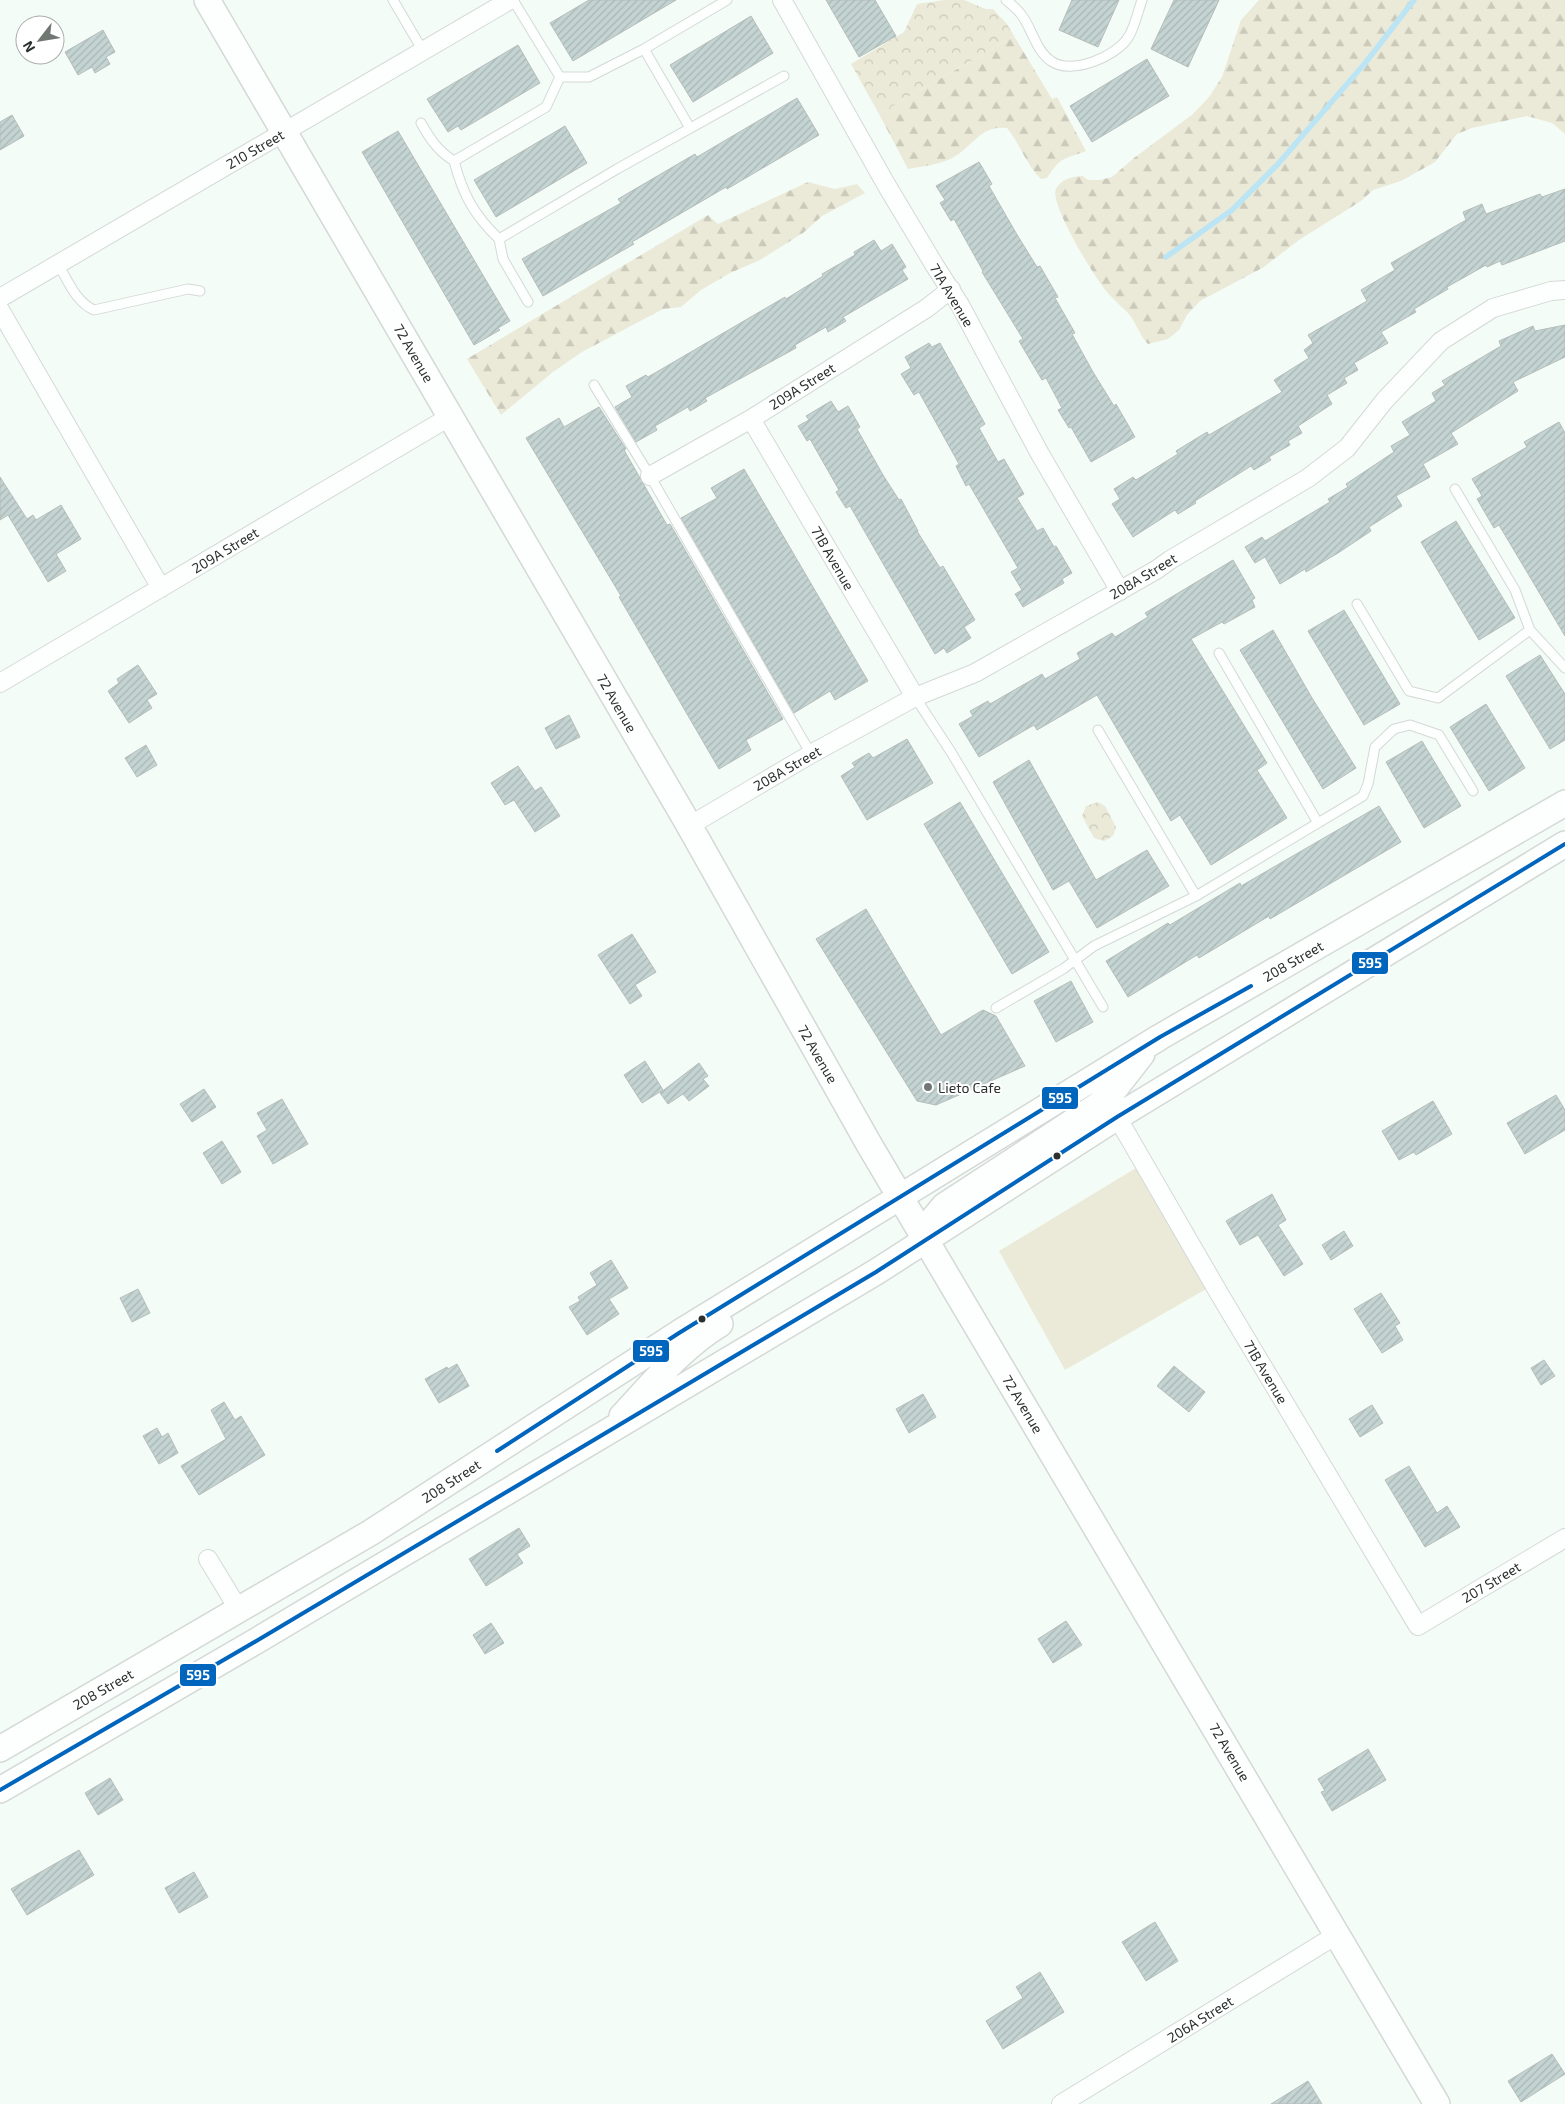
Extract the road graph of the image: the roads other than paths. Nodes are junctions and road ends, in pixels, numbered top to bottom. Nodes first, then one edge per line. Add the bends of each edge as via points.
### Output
1 (207, 0) edge
2 (393, 0) edge
3 (512, 0) edge
4 (727, 0) edge
5 (782, 0) edge
6 (1006, 0) edge
7 (1142, 0) edge
8 (644, 49) junction
9 (423, 51) junction
10 (784, 76) dead end
11 (560, 77) junction
12 (421, 122) dead end
13 (690, 128) junction
14 (284, 132) junction
15 (454, 161) junction
16 (499, 239) junction
17 (58, 264) junction
18 (951, 290) junction
19 (1565, 290) edge
20 (200, 291) dead end
21 (0, 298) edge
22 (528, 302) dead end
23 (0, 310) edge
24 (594, 385) dead end
25 (451, 416) junction
26 (751, 419) junction
27 (650, 476) junction
28 (1454, 489) dead end
29 (161, 588) junction
30 (1120, 591) junction
31 (1357, 604) dead end
32 (1530, 630) junction
33 (1219, 653) dead end
34 (1565, 668) edge
35 (0, 683) edge
36 (915, 698) junction
37 (1098, 730) dead end
38 (811, 754) junction
39 (1473, 791) dead end
40 (1565, 803) edge
41 (1318, 823) junction
42 (689, 826) junction
43 (1565, 844) edge
44 (1196, 896) junction
45 (1075, 960) junction
46 (1103, 1007) dead end
47 (996, 1008) dead end
48 (1160, 1038) junction
49 (1117, 1117) junction
50 (901, 1197) junction
51 (926, 1242) junction
52 (602, 1436) junction
53 (1565, 1538) edge
54 (208, 1559) dead end
55 (239, 1610) junction
56 (1418, 1626) joint
57 (0, 1748) edge
58 (0, 1790) edge
59 (1338, 1934) junction
60 (1061, 2104) edge
61 (1437, 2104) edge

1 - 14 main road, 72 Avenue
2 - 9 lane
3 - 9 street, 210 Street
3 - 11 lane
4 - 8 lane
5 - 18 street, 71A Avenue via 892,194
6 - 7 lane via 1021,14 1038,46 1052,62 1071,68 1088,64 1114,50 1128,37
8 - 11 lane via 589,77
8 - 13 lane
9 - 14 street, 210 Street
10 - 13 lane
11 - 15 lane via 546,107
12 - 15 lane via 433,144
13 - 16 lane
14 - 17 street, 210 Street
14 - 25 main road, 72 Avenue
15 - 16 lane via 468,202 482,223
16 - 22 lane via 503,259
17 - 20 lane via 79,300 94,310 188,289
17 - 21 street, 210 Street
18 - 26 street, 209A Street
18 - 30 street, 71A Avenue via 1040,454
19 - 30 street, 208A Street via 1493,308 1441,341 1385,400 1347,448 1308,478
23 - 29 street
24 - 27 lane
25 - 29 street, 209A Street
25 - 42 main road, 72 Avenue
26 - 27 street, 209A Street
26 - 36 street, 71B Avenue
27 - 38 lane
28 - 32 lane via 1515,590
29 - 35 street, 209A Street
30 - 36 street, 208A Street via 974,673
31 - 32 lane via 1409,691 1438,698
32 - 34 lane
33 - 41 lane
36 - 38 street, 208A Street
36 - 45 lane via 951,752
37 - 44 lane
38 - 42 street, 208A Street
39 - 41 lane via 1439,735 1410,725 1394,729 1375,747 1363,796
40 - 48 main road, 208 Street
41 - 44 lane
42 - 50 main road, 72 Avenue
43 - 49 main road
44 - 45 lane via 1094,946
45 - 46 lane
45 - 47 lane
48 - 50 main road, 208 Street
48 - 51 main road via 1136,1060 1110,1096 944,1206 933,1219
49 - 51 main road
49 - 56 street, 71B Avenue
50 - 51 main road, 72 Avenue
50 - 52 main road via 859,1242 713,1328 659,1376
50 - 55 main road, 208 Street via 679,1333 370,1534
51 - 52 main road
51 - 59 main road, 72 Avenue
52 - 58 main road
53 - 56 street, 207 Street
54 - 55 street
55 - 57 main road, 208 Street
59 - 60 street, 206A Street
59 - 61 main road, 72 Avenue

